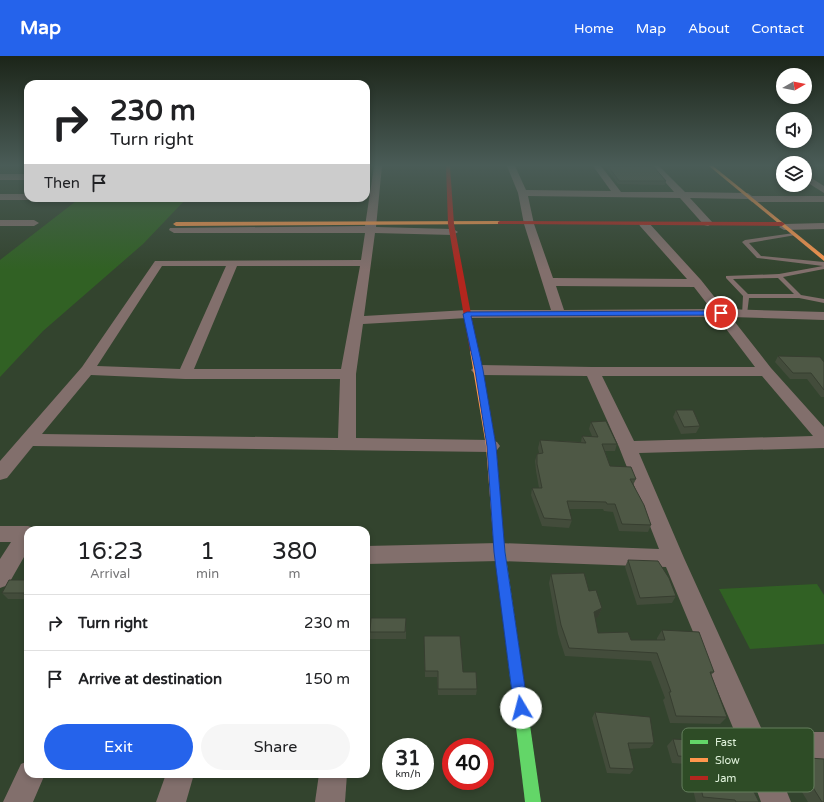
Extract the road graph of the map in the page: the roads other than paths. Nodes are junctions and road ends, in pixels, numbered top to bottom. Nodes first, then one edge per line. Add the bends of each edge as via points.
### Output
1 (445, 201) edge
2 (449, 201) edge
3 (525, 201) edge
4 (687, 201) edge
5 (753, 201) edge
6 (370, 202) edge
7 (0, 223) edge
8 (34, 223) dead end
9 (708, 223) junction
10 (529, 224) junction
11 (644, 224) junction
12 (370, 226) junction
13 (449, 226) junction
14 (783, 226) junction
15 (824, 226) edge
16 (175, 227) dead end
17 (794, 234) junction
18 (824, 234) edge
19 (824, 259) edge
20 (233, 263) junction
21 (366, 263) junction
22 (824, 266) edge
23 (779, 276) junction
24 (548, 282) junction
25 (697, 283) junction
26 (746, 296) junction
27 (799, 296) junction
28 (824, 301) edge
29 (721, 313) junction
30 (467, 314) junction
31 (559, 314) junction
32 (744, 314) junction
33 (818, 316) edge
34 (358, 320) junction
35 (824, 327) edge
36 (87, 370) junction
37 (479, 370) junction
38 (766, 371) junction
39 (592, 372) junction
40 (185, 374) junction
41 (348, 374) junction
42 (824, 438) edge
43 (28, 440) junction
44 (824, 442) edge
45 (347, 443) junction
46 (491, 446) junction
47 (628, 447) junction
48 (0, 473) edge
49 (0, 534) edge
50 (24, 534) edge
51 (24, 540) edge
52 (499, 552) junction
53 (370, 555) edge
54 (673, 558) junction
55 (0, 578) edge
56 (747, 728) edge
57 (29, 778) edge
58 (179, 778) edge
59 (333, 778) edge
60 (772, 792) edge
61 (18, 802) edge
62 (172, 802) edge
63 (330, 802) edge
64 (533, 802) edge
65 (776, 802) edge

1 - 13 street
2 - 13 street
3 - 10 street
4 - 9 street
5 - 14 street
6 - 12 street
7 - 8 street
9 - 11 street
9 - 14 street
10 - 11 street
10 - 13 street
10 - 24 street
11 - 25 street
12 - 13 street
12 - 16 street
12 - 21 street
13 - 30 street
14 - 15 street
14 - 17 street
17 - 18 street
17 - 19 street
17 - 22 lane via 745,242 760,257
20 - 21 street
20 - 36 street via 159,263
20 - 40 street
21 - 34 street
22 - 23 lane
23 - 26 lane via 728,277
23 - 27 lane
24 - 25 street
24 - 31 street
25 - 29 street
26 - 27 lane
26 - 32 lane
27 - 28 lane
29 - 31 street
29 - 32 street
29 - 38 street
30 - 31 street
30 - 34 street
30 - 37 street
32 - 33 street
33 - 35 street
34 - 41 street
36 - 40 street
36 - 43 street
37 - 39 street
37 - 46 street
38 - 39 street
38 - 42 street
39 - 47 street
40 - 41 street
41 - 45 street
43 - 45 street
43 - 48 street
44 - 47 street
45 - 46 street
46 - 52 street
47 - 54 street
49 - 50 street
51 - 55 street
52 - 53 street
52 - 54 street
52 - 64 street
54 - 56 street
57 - 61 street
58 - 62 street
59 - 63 street
60 - 65 street

